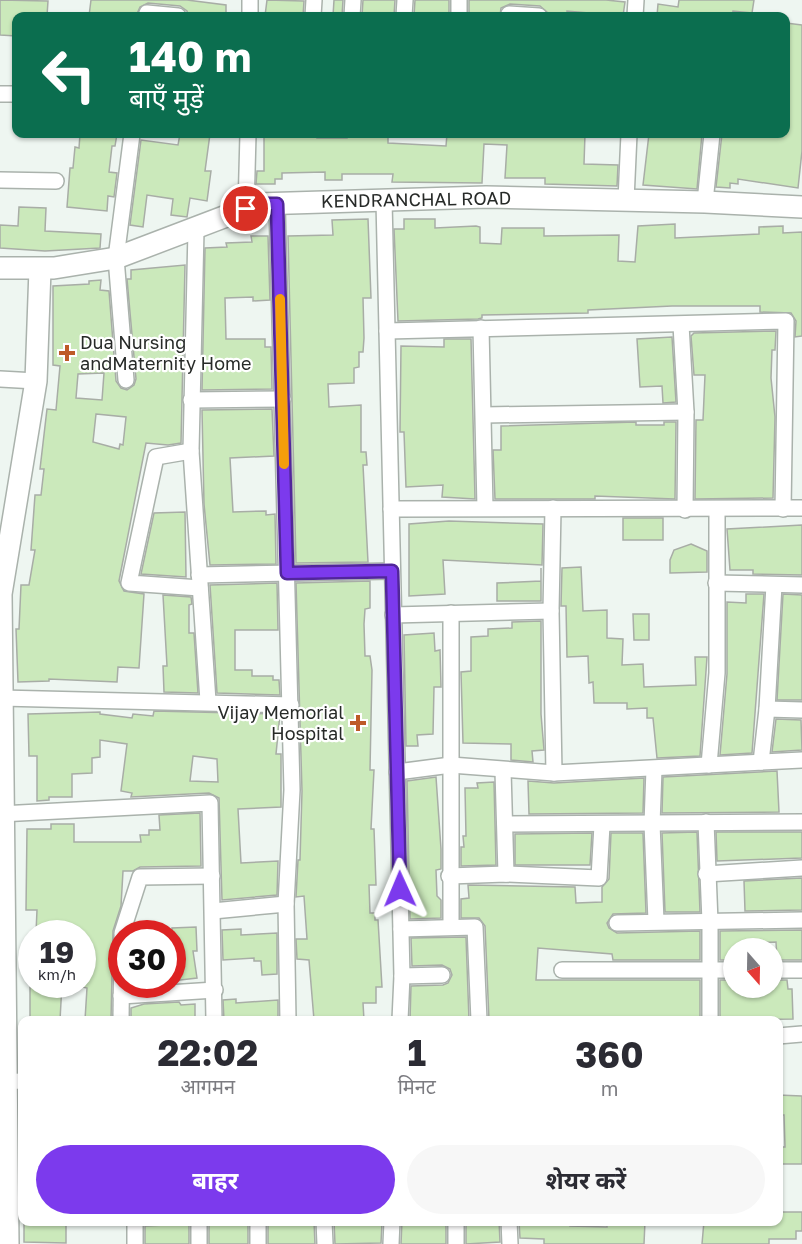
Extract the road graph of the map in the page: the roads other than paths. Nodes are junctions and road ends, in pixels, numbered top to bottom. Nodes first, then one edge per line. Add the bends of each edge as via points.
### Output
1 (131, 138) edge
2 (248, 138) edge
3 (629, 138) edge
4 (712, 138) edge
5 (0, 180) edge
6 (56, 181) dead end
7 (626, 200) junction
8 (384, 201) junction
9 (705, 202) junction
10 (801, 203) edge
11 (277, 204) junction
12 (246, 209) junction
13 (196, 230) junction
14 (116, 258) junction
15 (0, 268) edge
16 (40, 269) junction
17 (681, 324) junction
18 (481, 328) junction
19 (387, 331) junction
20 (0, 379) edge
21 (126, 380) dead end
22 (36, 381) junction
23 (283, 399) junction
24 (191, 400) junction
25 (686, 412) junction
26 (484, 415) junction
27 (191, 451) junction
28 (485, 508) junction
29 (553, 508) junction
30 (802, 508) edge
31 (391, 509) junction
32 (783, 509) junction
33 (685, 510) junction
34 (717, 510) junction
35 (392, 571) junction
36 (287, 573) junction
37 (200, 581) junction
38 (716, 583) junction
39 (774, 585) junction
40 (802, 585) edge
41 (0, 594) edge
42 (551, 611) junction
43 (451, 613) junction
44 (393, 615) junction
45 (2, 698) junction
46 (208, 701) junction
47 (291, 705) junction
48 (767, 709) junction
49 (802, 711) edge
50 (802, 760) edge
51 (761, 762) junction
52 (451, 765) junction
53 (709, 765) junction
54 (654, 769) junction
55 (503, 771) junction
56 (397, 772) junction
57 (554, 773) junction
58 (1, 814) edge
59 (706, 822) junction
60 (802, 822) edge
61 (505, 824) junction
62 (652, 824) junction
63 (602, 825) junction
64 (802, 868) edge
65 (506, 874) junction
66 (706, 874) junction
67 (212, 876) junction
68 (449, 876) junction
69 (286, 904) junction
70 (213, 911) junction
71 (126, 920) edge
72 (802, 920) edge
73 (656, 921) junction
74 (616, 922) dead end
75 (710, 922) junction
76 (2, 923) edge
77 (451, 927) junction
78 (400, 929) junction
79 (562, 970) dead end
80 (723, 970) edge
81 (783, 970) edge
82 (802, 970) edge
83 (710, 971) junction
84 (442, 975) dead end
85 (402, 976) junction
86 (215, 990) junction
87 (186, 992) edge
88 (121, 998) edge
89 (121, 1016) edge
90 (214, 1016) edge
91 (288, 1016) edge
92 (400, 1016) edge
93 (479, 1016) edge
94 (710, 1016) edge
95 (802, 1034) edge
96 (783, 1035) edge
97 (10, 1082) edge
98 (15, 1198) edge
99 (135, 1226) edge
100 (199, 1226) edge
101 (258, 1226) edge
102 (324, 1226) edge
103 (392, 1226) edge
104 (456, 1226) edge
105 (509, 1226) edge
106 (8, 1244) edge
107 (135, 1244) edge
108 (199, 1244) edge
109 (258, 1244) edge
110 (325, 1244) edge
111 (391, 1244) edge
112 (456, 1244) edge
113 (510, 1244) edge

1 - 14 street
2 - 12 street
3 - 7 street
4 - 9 street
5 - 6 street
7 - 8 street, KENDRANCHAL ROAD via 486,197
7 - 9 street, KENDRANCHAL ROAD
8 - 11 street, KENDRANCHAL ROAD
8 - 19 street
9 - 10 street, KENDRANCHAL ROAD
11 - 12 street, KENDRANCHAL ROAD via 258,204
11 - 23 street
12 - 13 street, KENDRANCHAL ROAD
13 - 14 street, KENDRANCHAL ROAD
13 - 24 street
14 - 16 street, KENDRANCHAL ROAD
14 - 21 street
15 - 16 street, KENDRANCHAL ROAD
16 - 22 street
17 - 18 street
17 - 25 street
17 - 32 street via 786,321
18 - 19 street
18 - 26 street
19 - 31 street
20 - 22 street
22 - 41 street
23 - 24 street
23 - 36 street
24 - 27 street
25 - 26 street
25 - 33 street
26 - 28 street
27 - 37 street
27 - 37 street via 156,457 129,583
28 - 29 street
28 - 31 street
29 - 33 street
29 - 42 street
30 - 32 street
31 - 35 street
32 - 34 street
33 - 34 street
34 - 38 street
35 - 36 street
35 - 44 street
36 - 37 street
36 - 47 street
37 - 46 street
38 - 39 street
38 - 53 street via 717,673
39 - 40 street
39 - 48 street
41 - 45 street
42 - 43 street
42 - 57 street
43 - 44 street
43 - 52 street
44 - 56 street
45 - 46 street
45 - 58 street
46 - 47 street
47 - 69 street via 292,790
48 - 49 street
48 - 51 street
50 - 51 street
51 - 53 street
52 - 55 street
52 - 56 street
52 - 68 street via 453,829
53 - 54 street
54 - 57 street
54 - 62 street
55 - 57 street
55 - 61 street
56 - 78 street
58 - 67 street via 210,803
58 - 76 street
59 - 60 street
59 - 62 street
59 - 66 street
61 - 63 street
61 - 65 street
62 - 63 street
62 - 73 street
63 - 65 street via 599,878
64 - 66 street
65 - 68 street
66 - 75 street
67 - 70 street
67 - 71 street via 140,877
68 - 77 street
69 - 70 street
69 - 91 street
70 - 86 street
72 - 75 street
73 - 74 street
73 - 75 street
75 - 83 street
76 - 97 street
77 - 78 street
77 - 93 street via 475,927
78 - 85 street
79 - 83 street
80 - 83 street
81 - 82 street
83 - 94 street
84 - 85 street
85 - 92 street
86 - 87 street
86 - 90 street
88 - 89 street
95 - 96 street
97 - 98 street
98 - 106 street
99 - 107 street
100 - 108 street
101 - 109 street
102 - 110 street
103 - 111 street
104 - 112 street
105 - 113 street

